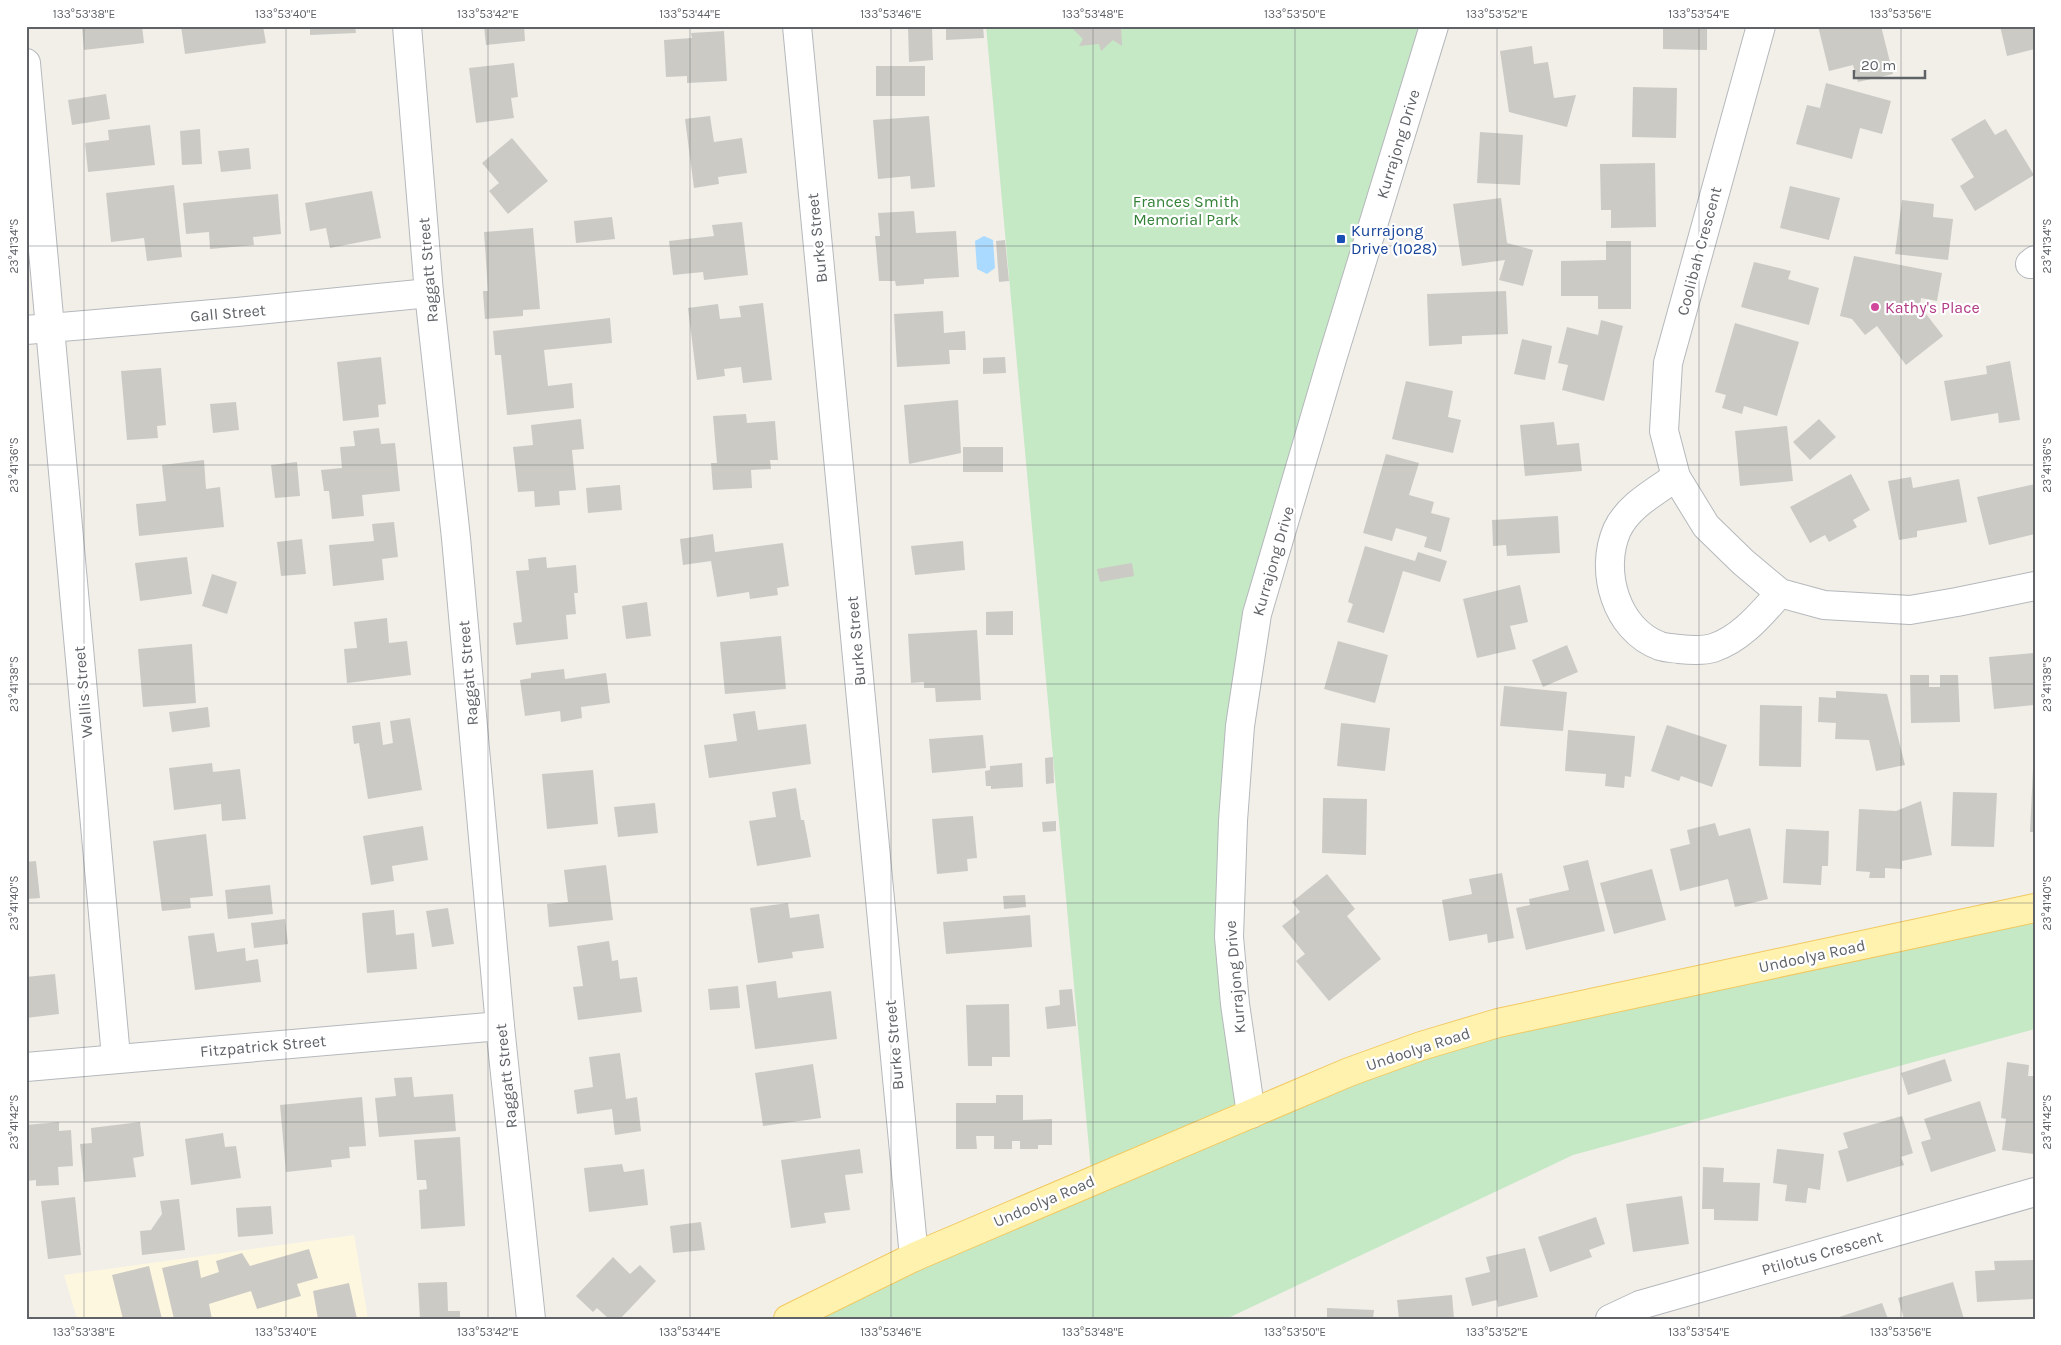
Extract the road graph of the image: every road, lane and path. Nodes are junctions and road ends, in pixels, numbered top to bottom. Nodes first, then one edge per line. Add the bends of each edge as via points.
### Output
1 (407, 26) edge
2 (797, 26) edge
3 (1434, 26) edge
4 (1761, 26) edge
5 (26, 63) edge
6 (429, 293) junction
7 (38, 328) edge
8 (1676, 477) junction
9 (2035, 586) edge
10 (1780, 593) junction
11 (2035, 908) edge
12 (500, 1026) junction
13 (116, 1057) junction
14 (26, 1067) edge
15 (1251, 1114) junction
16 (2035, 1192) edge
17 (914, 1257) junction
18 (836, 1295) junction
19 (531, 1319) edge
20 (788, 1319) edge
21 (804, 1319) edge
22 (1610, 1319) edge

1 - 6 street, Raggatt Street
2 - 17 street, Burke Street
3 - 15 street, Kurrajong Drive via 1257,614 1240,726 1229,937
4 - 8 street, Coolibah Crescent via 1668,363 1664,431
5 - 7 street, Wallis Street
6 - 7 street, Gall Street
6 - 12 street, Raggatt Street via 457,548
7 - 13 street, Wallis Street
8 - 10 street, Coolibah Crescent via 1706,526
8 - 10 street via 1636,505 1617,529 1609,558 1610,580 1624,616 1640,633 1660,646 1689,650 1713,648 1745,630
9 - 10 street, Coolibah Crescent via 1910,610 1824,605
11 - 15 main road, Undoolya Road via 1498,1024 1421,1046
12 - 13 street, Fitzpatrick Street
12 - 19 street, Raggatt Street
13 - 14 street, Fitzpatrick Street
15 - 17 main road, Undoolya Road
16 - 22 street, Ptilotus Crescent via 1640,1305
17 - 18 main road, Undoolya Road
18 - 20 main road, Undoolya Road
18 - 21 main road, Undoolya Road

